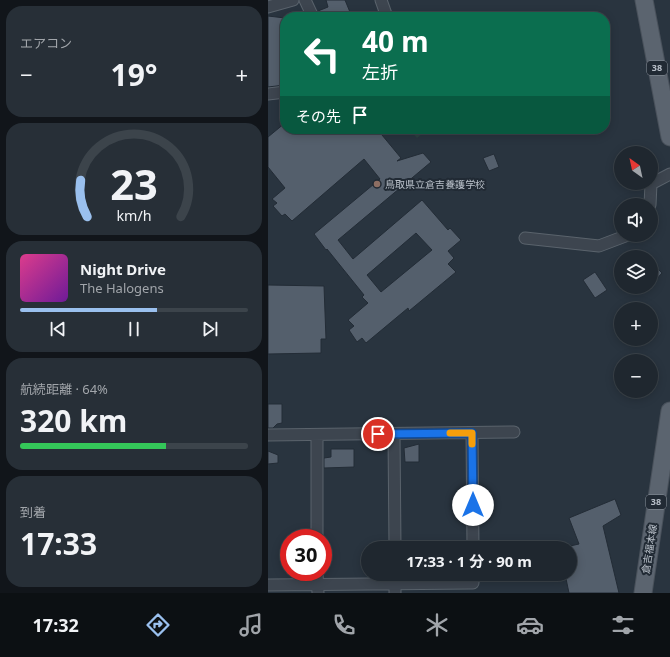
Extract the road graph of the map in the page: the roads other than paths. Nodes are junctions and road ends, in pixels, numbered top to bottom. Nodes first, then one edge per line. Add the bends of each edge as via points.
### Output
1 (293, 0) edge
2 (305, 0) edge
3 (381, 0) edge
4 (644, 0) edge
5 (268, 7) edge
6 (311, 12) edge
7 (385, 12) edge
8 (280, 93) edge
9 (268, 94) edge
10 (670, 137) edge
11 (670, 174) edge
12 (650, 198) edge
13 (525, 238) dead end
14 (614, 240) edge
15 (670, 411) edge
16 (514, 432) dead end
17 (472, 433) junction
18 (394, 434) junction
19 (268, 435) edge
20 (317, 436) junction
21 (317, 529) edge
22 (395, 541) edge
23 (473, 541) edge
24 (473, 581) edge
25 (395, 584) edge
26 (268, 585) edge
27 (318, 589) edge
28 (643, 593) edge

1 - 5 street
2 - 6 street
3 - 7 street
4 - 10 main road, 38
8 - 9 street
11 - 12 street via 651,184
13 - 14 street via 598,246
15 - 28 main road, 倉吉福本線 / 38
16 - 17 street
17 - 18 street
17 - 23 street
18 - 20 street
18 - 22 street
19 - 20 street
20 - 21 street
24 - 25 street
25 - 27 street
26 - 27 street

